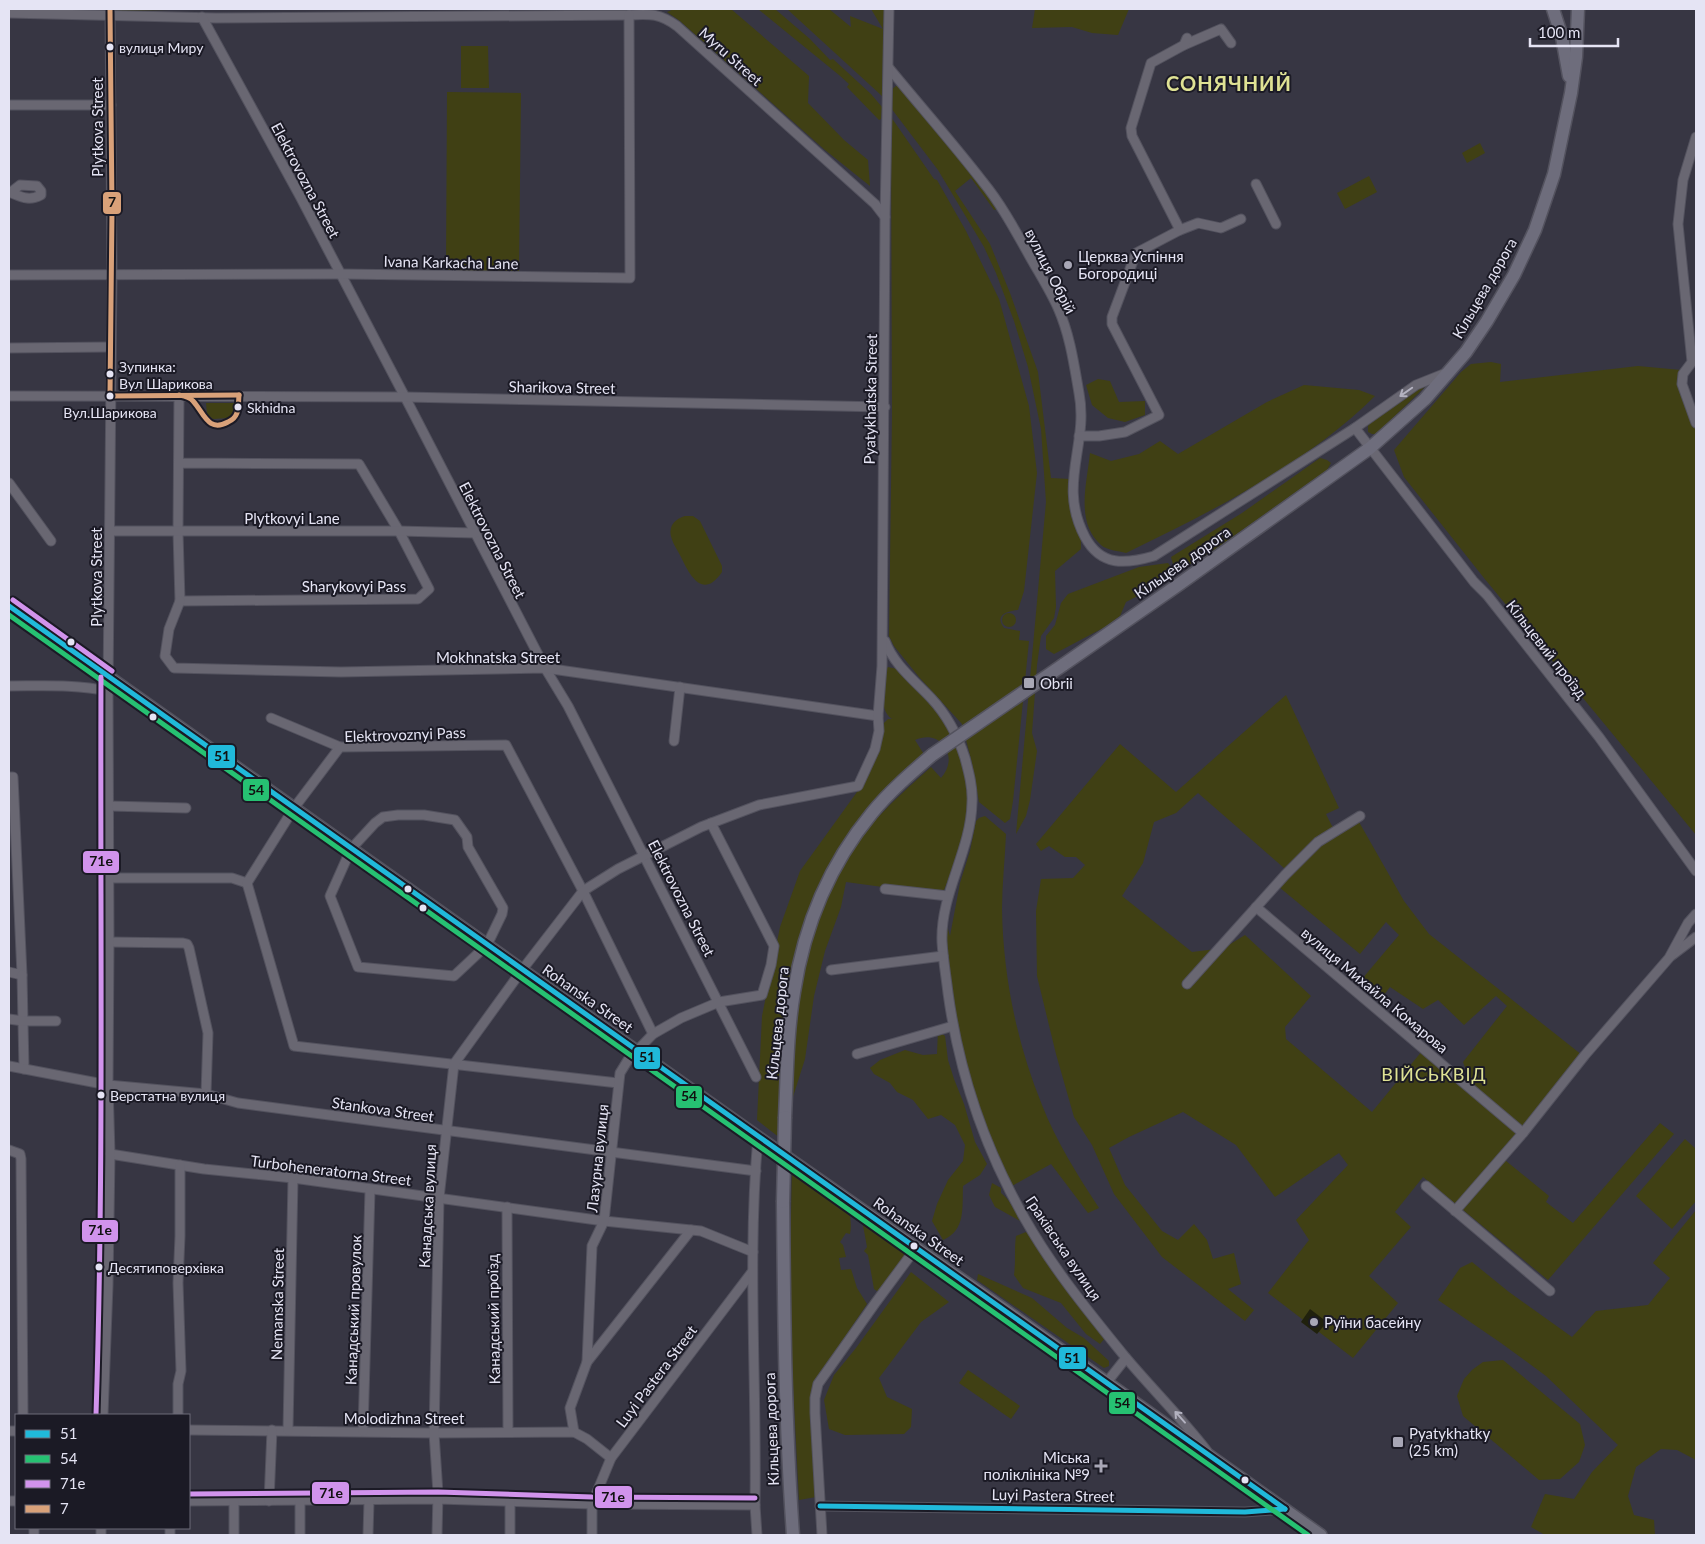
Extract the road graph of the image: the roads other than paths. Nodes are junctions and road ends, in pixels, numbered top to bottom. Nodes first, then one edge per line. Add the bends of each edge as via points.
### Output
1 (889, 9) edge
2 (1553, 9) edge
3 (1578, 9) edge
4 (110, 12) edge
5 (9, 14) edge
6 (629, 15) junction
7 (202, 17) junction
8 (1231, 43) dead end
9 (889, 68) junction
10 (1571, 93) junction
11 (9, 105) edge
12 (111, 105) junction
13 (1696, 137) edge
14 (1256, 184) dead end
15 (885, 217) junction
16 (1241, 220) dead end
17 (1276, 224) dead end
18 (1180, 230) junction
19 (112, 274) junction
20 (341, 274) junction
21 (9, 275) edge
22 (110, 347) junction
23 (9, 348) edge
24 (1450, 372) junction
25 (179, 395) junction
26 (9, 396) edge
27 (110, 396) junction
28 (405, 396) junction
29 (884, 407) junction
30 (1696, 423) edge
31 (1356, 428) junction
32 (1079, 436) junction
33 (1370, 448) junction
34 (180, 463) junction
35 (9, 482) edge
36 (110, 531) junction
37 (399, 531) junction
38 (178, 532) junction
39 (475, 533) junction
40 (51, 541) dead end
41 (180, 601) junction
42 (9, 606) edge
43 (883, 636) junction
44 (544, 668) junction
45 (108, 676) junction
46 (9, 686) edge
47 (680, 687) junction
48 (108, 691) junction
49 (878, 716) junction
50 (271, 718) dead end
51 (674, 741) dead end
52 (340, 747) junction
53 (9, 777) edge
54 (858, 786) joint
55 (108, 806) junction
56 (186, 808) dead end
57 (294, 808) junction
58 (1360, 816) dead end
59 (711, 823) junction
60 (351, 849) junction
61 (645, 856) junction
62 (1696, 871) edge
63 (109, 878) junction
64 (247, 883) junction
65 (885, 890) dead end
66 (583, 892) junction
67 (948, 896) junction
68 (1256, 906) junction
69 (1696, 914) edge
70 (1696, 937) edge
71 (110, 942) junction
72 (487, 945) junction
73 (943, 956) junction
74 (1669, 958) junction
75 (522, 970) junction
76 (831, 970) dead end
77 (9, 972) edge
78 (22, 975) junction
79 (1187, 984) dead end
80 (719, 1002) junction
81 (9, 1020) edge
82 (23, 1021) junction
83 (56, 1021) dead end
84 (953, 1026) junction
85 (653, 1034) junction
86 (638, 1051) junction
87 (857, 1054) dead end
88 (454, 1064) junction
89 (9, 1066) edge
90 (24, 1069) junction
91 (756, 1077) dead end
92 (618, 1084) junction
93 (108, 1085) junction
94 (206, 1094) junction
95 (445, 1131) junction
96 (1523, 1133) junction
97 (758, 1137) junction
98 (9, 1150) edge
99 (612, 1152) junction
100 (110, 1154) junction
101 (180, 1165) junction
102 (756, 1171) junction
103 (293, 1178) junction
104 (1426, 1186) dead end
105 (370, 1190) junction
106 (439, 1198) junction
107 (507, 1207) junction
108 (1455, 1211) junction
109 (604, 1221) junction
110 (691, 1230) junction
111 (916, 1248) junction
112 (753, 1252) junction
113 (752, 1272) junction
114 (1550, 1291) dead end
115 (1126, 1358) junction
116 (587, 1362) junction
117 (1107, 1382) junction
118 (23, 1414) edge
119 (103, 1414) edge
120 (178, 1414) edge
121 (190, 1430) edge
122 (272, 1430) junction
123 (288, 1430) junction
124 (363, 1431) junction
125 (508, 1431) junction
126 (434, 1432) junction
127 (574, 1432) junction
128 (1210, 1455) junction
129 (611, 1458) junction
130 (438, 1499) junction
131 (190, 1501) edge
132 (234, 1501) junction
133 (269, 1501) junction
134 (300, 1501) junction
135 (369, 1501) junction
136 (510, 1501) junction
137 (592, 1504) junction
138 (755, 1505) junction
139 (820, 1506) junction
140 (1285, 1509) junction
141 (234, 1535) edge
142 (300, 1535) edge
143 (368, 1535) edge
144 (437, 1535) edge
145 (510, 1535) edge
146 (592, 1535) edge
147 (757, 1535) edge
148 (793, 1535) edge
149 (822, 1535) edge
150 (1321, 1535) edge

1 - 9 street, Pyatykhatska Street
2 - 10 highway via 1562,37
3 - 10 highway, Кільцева дорога
4 - 5 street, Myru Street
4 - 7 street, Myru Street
4 - 12 street, Plytkova Street
6 - 7 street, Myru Street
6 - 15 street, Myru Street via 653,13 678,26 875,204
6 - 20 street, Ivana Karkacha Lane via 630,278
7 - 20 street, Elektrovozna Street
8 - 18 street via 1221,29 1186,41 1151,62 1131,128 1132,136
9 - 15 street, Pyatykhatska Street
9 - 32 street, вулиця Обрій via 984,183 1046,284 1072,349 1082,410
10 - 24 highway, Кільцева дорога via 1554,174 1528,246 1487,321
11 - 12 street
12 - 19 street, Plytkova Street
13 - 30 street via 1683,180 1678,224 1692,362 1682,374 1682,384
14 - 17 street
15 - 29 street, Pyatykhatska Street
16 - 18 street via 1221,228 1198,223
18 - 32 street via 1136,253 1112,317 1112,324 1159,415 1125,432
19 - 20 street, Ivana Karkacha Lane
19 - 21 street, Ivana Karkacha Lane
19 - 22 street, Plytkova Street
20 - 28 street, Elektrovozna Street
22 - 23 street
22 - 27 street, Plytkova Street
24 -> 31 street, вулиця Обрій via 1416,385
24 - 33 highway, Кільцева дорога
25 - 27 street, Sharikova Street
25 - 28 street, Sharikova Street
25 - 34 street
26 - 27 street, Sharikova Street
27 - 36 street, Plytkova Street
28 - 29 street, Sharikova Street
28 - 39 street, Elektrovozna Street
29 - 43 street, Pyatykhatska Street
31 - 32 street, вулиця Обрій via 1154,556 1133,562 1113,561 1098,553 1086,540 1076,518 1072,500
31 - 33 street
33 - 62 street, Кільцевий проїзд via 1599,736
33 - 148 highway, Кільцева дорога, bridge via 932,755 880,804 839,859 815,911 793,993 783,1202 788,1471
34 - 37 street, Sharykovyi Pass via 359,464
34 - 38 street
35 - 40 street
36 - 38 street, Plytkovyi Lane
36 - 45 street, Plytkova Street
37 - 38 street, Plytkovyi Lane
37 - 39 street, Plytkovyi Lane
37 - 41 street, Sharykovyi Pass via 429,589 418,599
38 - 41 street
39 - 44 street, Elektrovozna Street
41 - 44 street, Mokhnatska Street via 169,629 165,656 174,668 342,672
42 - 45 main road, Rohanska Street
43 - 49 street, Pyatykhatska Street
43 - 67 street, Граківська вулиця via 894,660 949,722 969,774 971,816
44 - 47 street, Mokhnatska Street
44 - 61 street, Elektrovozna Street via 568,706
45 - 48 street, Plytkova Street
45 - 57 main road, Rohanska Street
46 - 48 street via 62,686
47 - 49 street, Mokhnatska Street
47 - 51 street
48 - 55 street, Plytkova Street
49 - 54 street, Pyatykhatska Street via 875,749
50 - 52 street
52 - 57 street, Elektrovoznyi Pass
52 - 66 street, Elektrovoznyi Pass via 506,746
53 - 78 street via 13,777
54 - 59 street, Канадська вулиця via 760,805
55 - 56 street
55 - 63 street, Plytkova Street
57 - 60 main road, Rohanska Street
57 - 64 street, Elektrovoznyi Pass
58 - 68 street via 1318,842
59 - 61 street, Канадська вулиця
59 - 80 street, Лазурна вулиця via 774,946 762,995
60 - 72 main road, Rohanska Street
60 - 72 street via 384,817 424,815 455,820 503,908
60 - 72 street via 330,896 358,967 454,976
61 - 66 street, Канадська вулиця
61 - 80 street, Elektrovozna Street
63 - 64 street via 232,878
63 - 71 street, Plytkova Street
64 - 88 street via 294,1046
65 - 67 street
66 - 75 street, Канадська вулиця
66 - 85 street, Elektrovoznyi Pass
67 - 73 street, Граківська вулиця via 943,919
68 - 79 street
68 - 96 street, вулиця Михайла Комарова
69 - 74 street
70 - 74 street
71 - 93 street, Plytkova Street
71 - 94 street via 187,944 208,1033
72 - 75 main road, Rohanska Street
73 - 76 street
73 - 84 street, Граківська вулиця
74 - 96 street
75 - 86 main road, Rohanska Street
75 - 88 street, Канадська вулиця
77 - 78 street
78 - 82 street
80 - 85 street, Лазурна вулиця
80 - 91 street, Elektrovozna Street
81 - 82 street
82 - 83 street
82 - 90 street
84 - 87 street
84 - 115 street, Граківська вулиця via 962,1067 985,1139 1013,1197 1072,1289
85 - 86 street, Лазурна вулиця
86 - 92 street, Лазурна вулиця via 624,1066
86 - 97 main road, Rohanska Street
88 - 92 street
88 - 95 street, Канадська вулиця
89 - 90 street, Stankova Street
90 - 93 street, Stankova Street
92 - 99 street, Лазурна вулиця
93 - 94 street, Stankova Street
93 - 100 street, Plytkova Street
94 - 95 street, Stankova Street via 238,1103
95 - 99 street, Stankova Street
95 - 106 street, Канадська вулиця
96 - 108 street
97 - 102 street
97 - 111 main road, Rohanska Street
98 - 118 street via 20,1154 21,1159
99 - 102 street, Stankova Street
99 - 109 street, Лазурна вулиця
100 - 101 street, Turboheneratorna Street
100 - 119 street, Plytkova Street
101 - 103 street, Turboheneratorna Street
101 - 120 street via 178,1283 181,1371
102 - 112 street
103 - 105 street, Turboheneratorna Street
103 - 123 street, Nemanska Street
104 - 108 street
105 - 106 street, Turboheneratorna Street
105 - 124 street, Канадський провулок
106 - 107 street, Turboheneratorna Street
106 - 126 street, Канадська вулиця
107 - 109 street, Turboheneratorna Street
107 - 125 street, Канадський проїзд
108 - 114 street
109 - 110 street, Turboheneratorna Street
109 - 116 street, Лазурна вулиця via 592,1246
110 - 112 street, Turboheneratorna Street via 713,1235
110 - 116 street, Лазурна вулиця
111 - 117 main road, Rohanska Street
111 - 139 street via 818,1384 815,1413
112 - 113 street
113 - 129 street, Luyi Pastera Street
113 - 138 street
115 - 117 street
128 -> 115 street, Граківська вулиця
116 - 127 street, Лазурна вулиця via 570,1408
117 - 128 main road, Rohanska Street
121 - 122 street, Molodizhna Street
122 - 123 street, Molodizhna Street
122 - 133 street
123 - 124 street, Molodizhna Street
124 - 126 street, Molodizhna Street
125 - 126 street, Molodizhna Street
125 - 127 street, Molodizhna Street
126 - 130 street, Канадська вулиця
127 - 129 street
128 - 140 main road, Rohanska Street
129 - 137 street, Luyi Pastera Street
130 - 135 street
130 - 136 street
130 - 144 street, Канадська вулиця
131 - 132 street
132 - 133 street
132 - 141 street
133 - 134 street
134 - 135 street
134 - 142 street
135 - 143 street
136 - 137 street
136 - 145 street
137 - 138 street
137 - 146 street
138 - 147 street
139 - 140 street, Luyi Pastera Street via 1245,1512
139 - 149 street
140 - 150 main road, Rohanska Street

